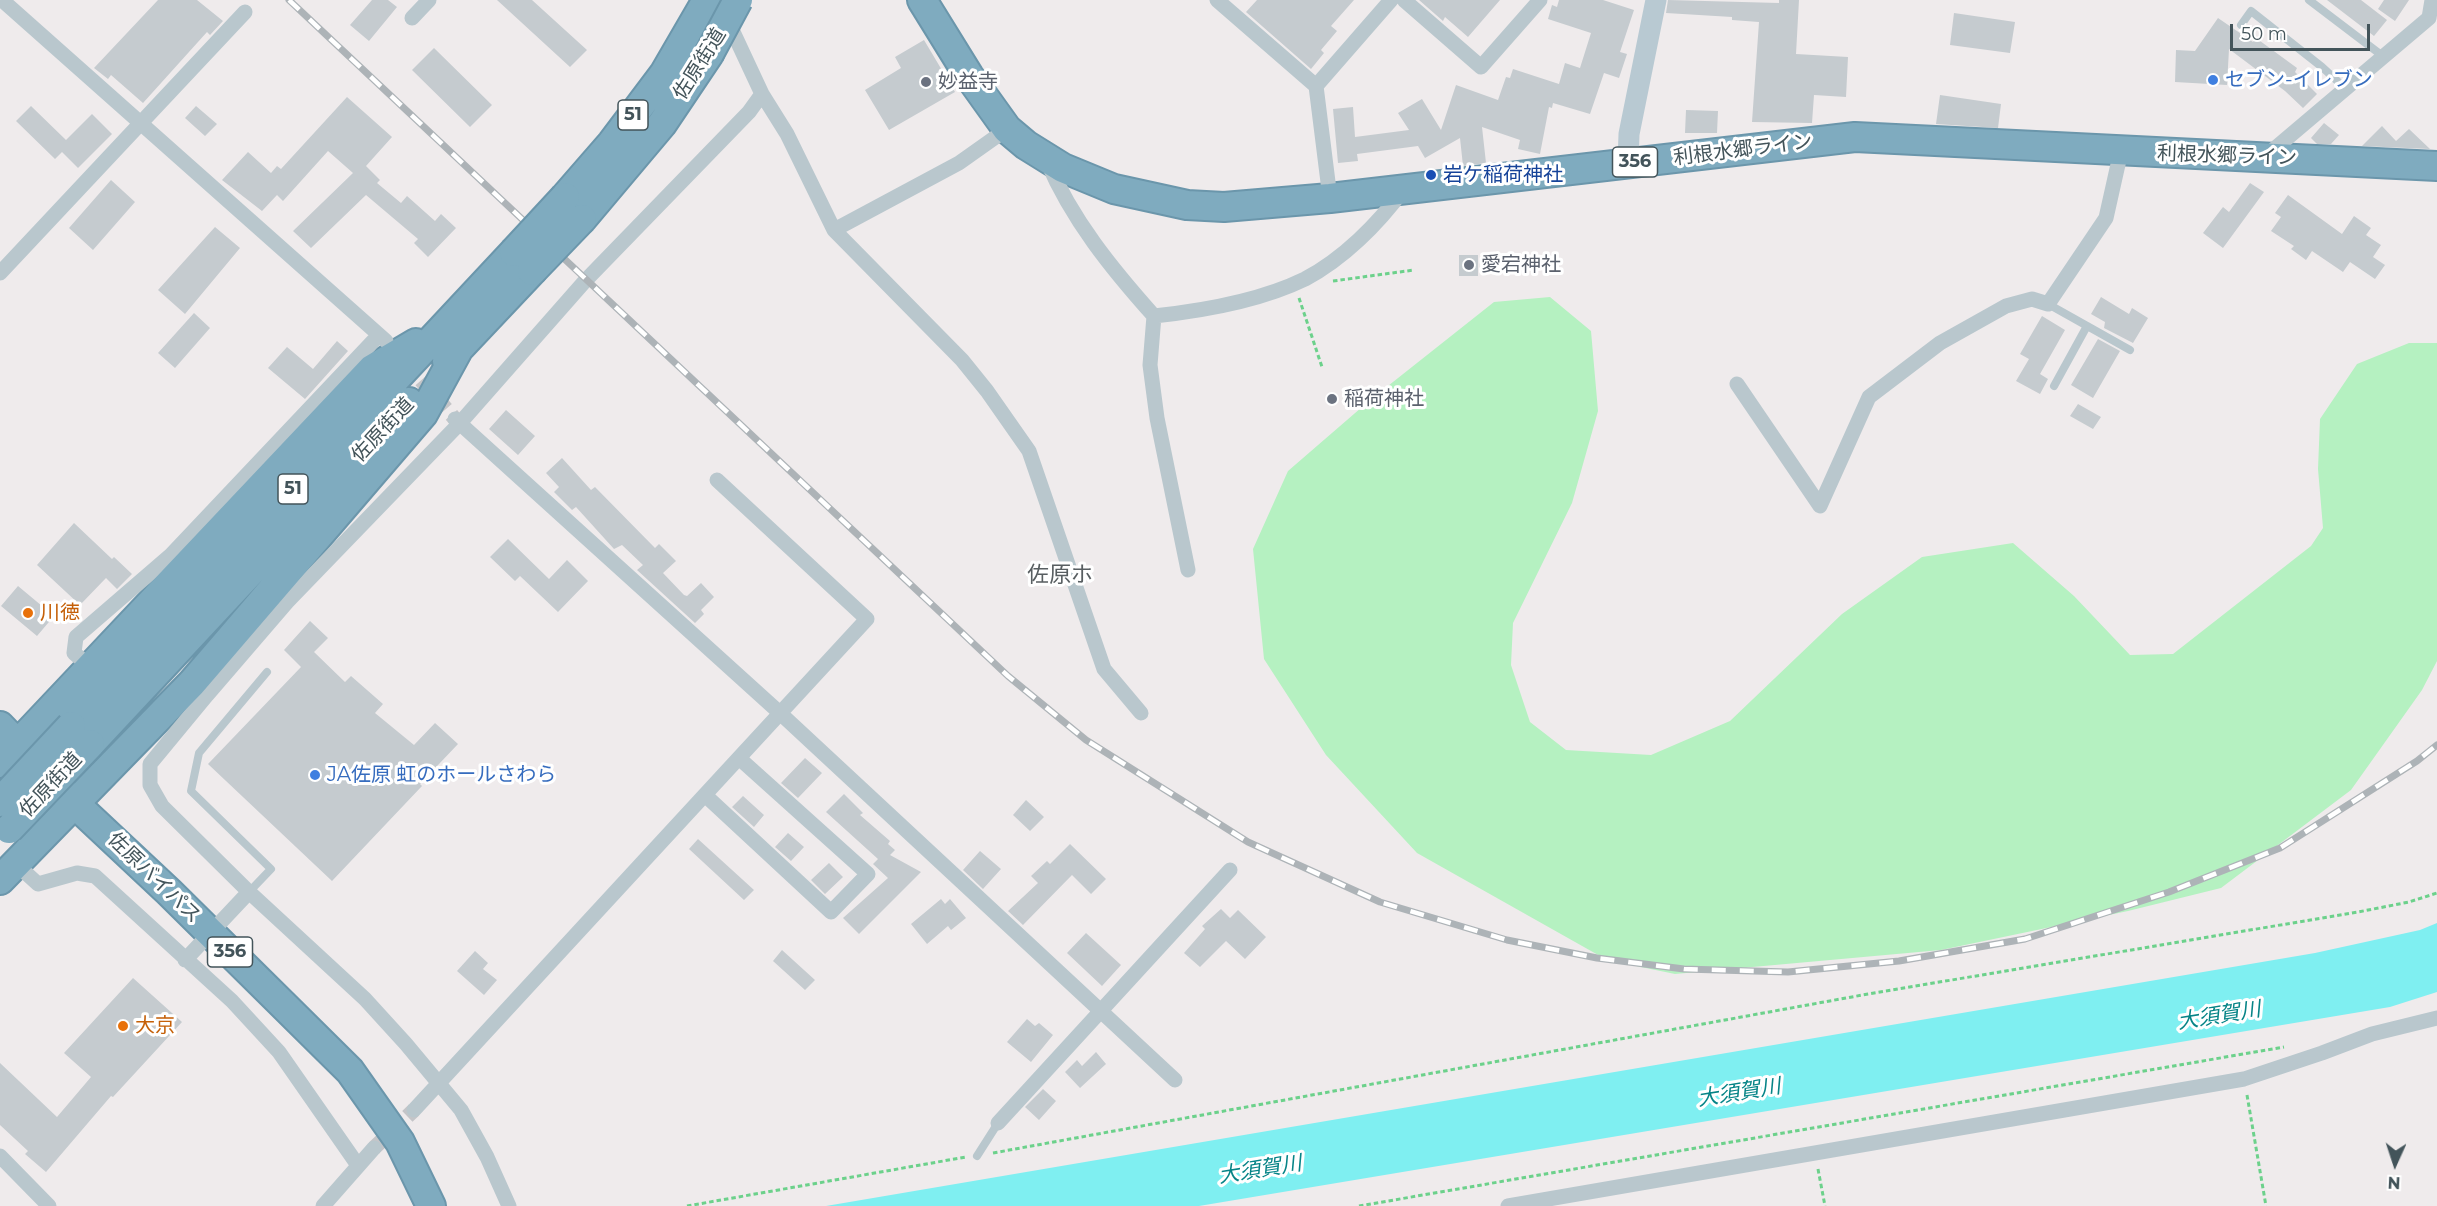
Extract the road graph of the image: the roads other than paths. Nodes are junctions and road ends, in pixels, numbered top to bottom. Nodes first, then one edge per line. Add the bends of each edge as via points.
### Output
1 (2, 0) edge
2 (429, 0) edge
3 (707, 0) edge
4 (718, 0) edge
5 (738, 0) edge
6 (922, 0) edge
7 (1391, 0) edge
8 (1404, 0) edge
9 (1540, 0) edge
10 (1656, 0) edge
11 (2309, 0) edge
12 (2432, 0) edge
13 (1225, 2) edge
14 (245, 12) dead end
15 (412, 18) dead end
16 (2241, 25) dead end
17 (2384, 57) junction
18 (1316, 86) junction
19 (2346, 89) junction
20 (762, 94) junction
21 (140, 124) junction
22 (1007, 129) junction
23 (2121, 151) junction
24 (2265, 157) junction
25 (1046, 159) junction
26 (1628, 163) junction
27 (2437, 166) edge
28 (1403, 190) junction
29 (1330, 198) junction
30 (834, 230) junction
31 (523, 262) junction
32 (0, 273) edge
33 (2048, 304) junction
34 (1154, 316) junction
35 (2087, 326) junction
36 (453, 336) junction
37 (2130, 350) dead end
38 (1737, 384) dead end
39 (2054, 386) dead end
40 (458, 421) junction
41 (717, 480) dead end
42 (1188, 570) dead end
43 (89, 666) junction
44 (267, 672) dead end
45 (200, 689) junction
46 (1141, 713) dead end
47 (781, 714) junction
48 (81, 735) junction
49 (6, 744) edge
50 (740, 759) junction
51 (706, 796) junction
52 (0, 802) edge
53 (74, 802) junction
54 (5, 834) edge
55 (1230, 870) dead end
56 (8, 872) edge
57 (249, 892) junction
58 (211, 933) junction
59 (185, 960) junction
60 (1101, 1011) junction
61 (2437, 1018) edge
62 (1175, 1080) dead end
63 (439, 1083) junction
64 (414, 1110) tunnel mouth
65 (998, 1123) joint
66 (374, 1148) tunnel mouth
67 (977, 1156) road end
68 (3, 1164) edge
69 (357, 1164) junction
70 (49, 1206) edge
71 (323, 1206) edge
72 (431, 1206) edge
73 (509, 1206) edge
74 (1508, 1206) edge

1 - 21 street
2 - 15 street
3 - 31 highway, 佐原街道 / 51, bridge via 658,83 565,197
4 - 20 street
5 - 31 highway, 佐原街道 / 51, bridge via 709,54 662,124 582,219
6 - 22 highway, 利根水郷ライン / 356
7 - 18 street
8 - 9 street via 1481,67
10 - 26 street via 1629,134
11 - 17 lane
12 - 17 street via 2429,18
13 - 18 street
14 - 21 street
16 - 19 lane via 2251,11
17 - 19 street
18 - 29 street
19 - 24 street
20 - 30 street via 787,134
20 - 40 street
21 - 32 street
21 - 43 street via 383,338 171,555 76,637 74,653
22 - 25 highway, 利根水郷ライン / 356
22 - 30 street via 958,163
23 - 24 highway, 利根水郷ライン / 356
23 - 26 highway, 利根水郷ライン / 356 via 1855,137
23 - 33 street via 2106,218
24 - 27 highway, 利根水郷ライン / 356
25 - 29 highway, 利根水郷ライン / 356 via 1114,189 1187,205 1224,207
25 - 34 street via 1061,194 1111,268
26 - 28 highway, 利根水郷ライン / 356
28 - 29 highway, 利根水郷ライン / 356
28 - 34 street via 1383,217 1338,256 1301,280 1198,310
30 - 46 street via 962,360 1029,451 1104,669
31 - 36 highway, 佐原街道 / 51
33 - 35 lane
33 - 38 street via 2032,299 2006,306 1940,343 1869,397 1820,506
34 - 42 street via 1150,365 1157,418
35 - 37 lane
35 - 39 lane
36 - 43 highway via 372,369
36 - 45 highway via 423,414
36 - 48 highway, 佐原街道 / 51
40 - 45 street
40 - 47 street
41 - 47 street via 867,619
43 - 49 highway
44 - 57 lane via 199,753 191,791 271,869
45 - 53 highway
45 - 57 street via 150,764 150,785 162,806
47 - 50 street
47 - 60 street
48 - 52 highway, 佐原街道 / 51, bridge
48 - 54 highway, 佐原街道 / 51, bridge
49 - 53 highway, 佐原バイパス / 356
50 - 51 street
50 - 51 street via 867,874 831,912
51 - 63 street
53 - 56 highway
53 - 58 highway, 佐原バイパス / 356
55 - 60 street
56 - 59 street via 38,885 77,873 95,876
57 - 58 street
57 - 63 street via 365,999
58 - 59 street
58 - 72 highway, 佐原バイパス / 356 via 364,1088 400,1142
59 - 69 street via 232,1001 279,1052
60 - 62 street
60 - 65 street
61 - 74 street via 2372,1034 2244,1079
63 - 64 street
63 - 73 street via 466,1120
65 - 67 lane
66 - 69 street
68 - 70 street
69 - 71 street

